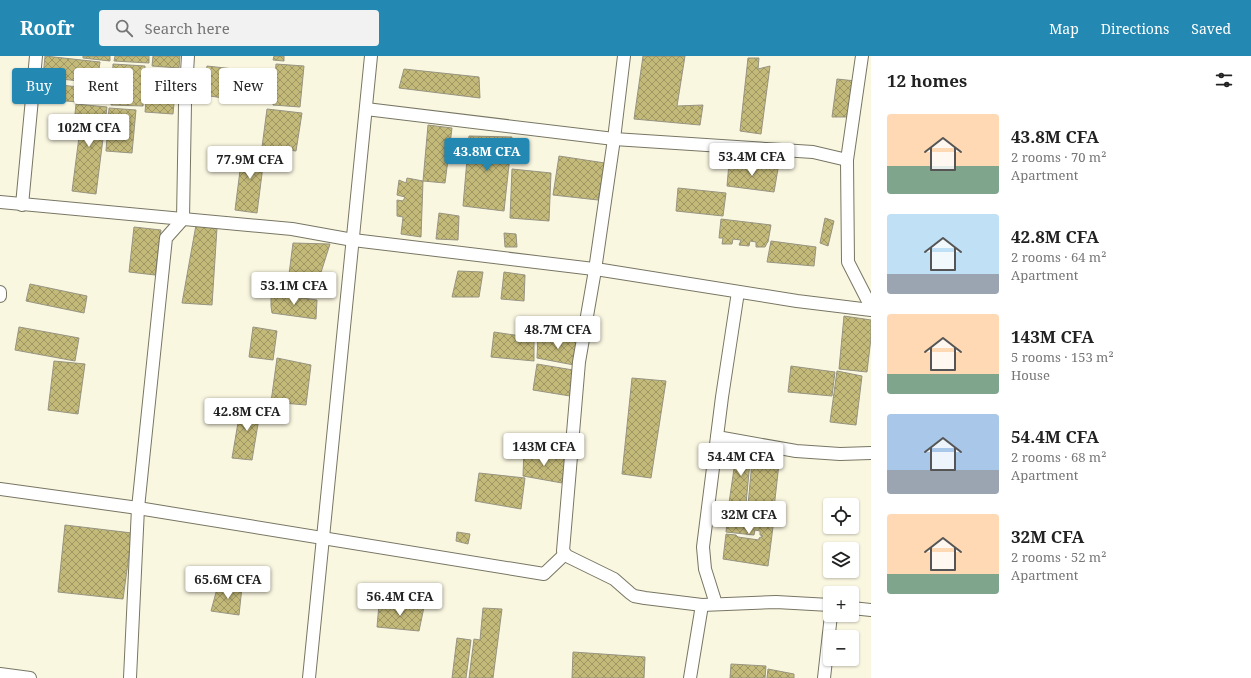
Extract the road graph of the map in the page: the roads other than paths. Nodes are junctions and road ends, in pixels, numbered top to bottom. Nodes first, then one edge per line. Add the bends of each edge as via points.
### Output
1 (36, 56) edge
2 (188, 56) edge
3 (371, 56) edge
4 (624, 56) edge
5 (862, 56) edge
6 (366, 109) junction
7 (614, 139) junction
8 (847, 160) junction
9 (0, 202) edge
10 (22, 204) junction
11 (183, 219) junction
12 (353, 240) junction
13 (595, 270) junction
14 (0, 292) edge
15 (738, 292) junction
16 (0, 296) edge
17 (871, 309) edge
18 (717, 437) junction
19 (871, 454) edge
20 (0, 489) edge
21 (138, 508) junction
22 (323, 538) junction
23 (565, 554) junction
24 (716, 604) junction
25 (702, 605) junction
26 (823, 605) edge
27 (859, 609) edge
28 (871, 610) edge
29 (830, 622) edge
30 (0, 674) edge
31 (30, 678) edge
32 (130, 678) edge
33 (309, 678) edge
34 (690, 678) edge
35 (824, 678) edge

1 - 10 street
2 - 11 street
3 - 6 street
4 - 7 street
5 - 8 street
6 - 7 street
6 - 12 street
7 - 8 street via 813,152
7 - 13 street
8 - 17 street via 848,262
9 - 10 street
10 - 11 street
11 - 12 street via 292,229
11 - 21 street via 166,238
12 - 13 street
12 - 22 street
13 - 15 street
13 - 23 street via 579,362 563,551
14 - 16 street
15 - 17 street
15 - 18 street
18 - 19 street via 796,451
18 - 24 street via 703,547 705,569
20 - 21 street
21 - 22 street
21 - 32 street
22 - 23 street via 544,574
22 - 33 street
23 - 25 street via 614,579 634,596
24 - 25 street
24 - 26 street via 776,602
25 - 34 street
27 - 28 street
29 - 35 street
30 - 31 street

